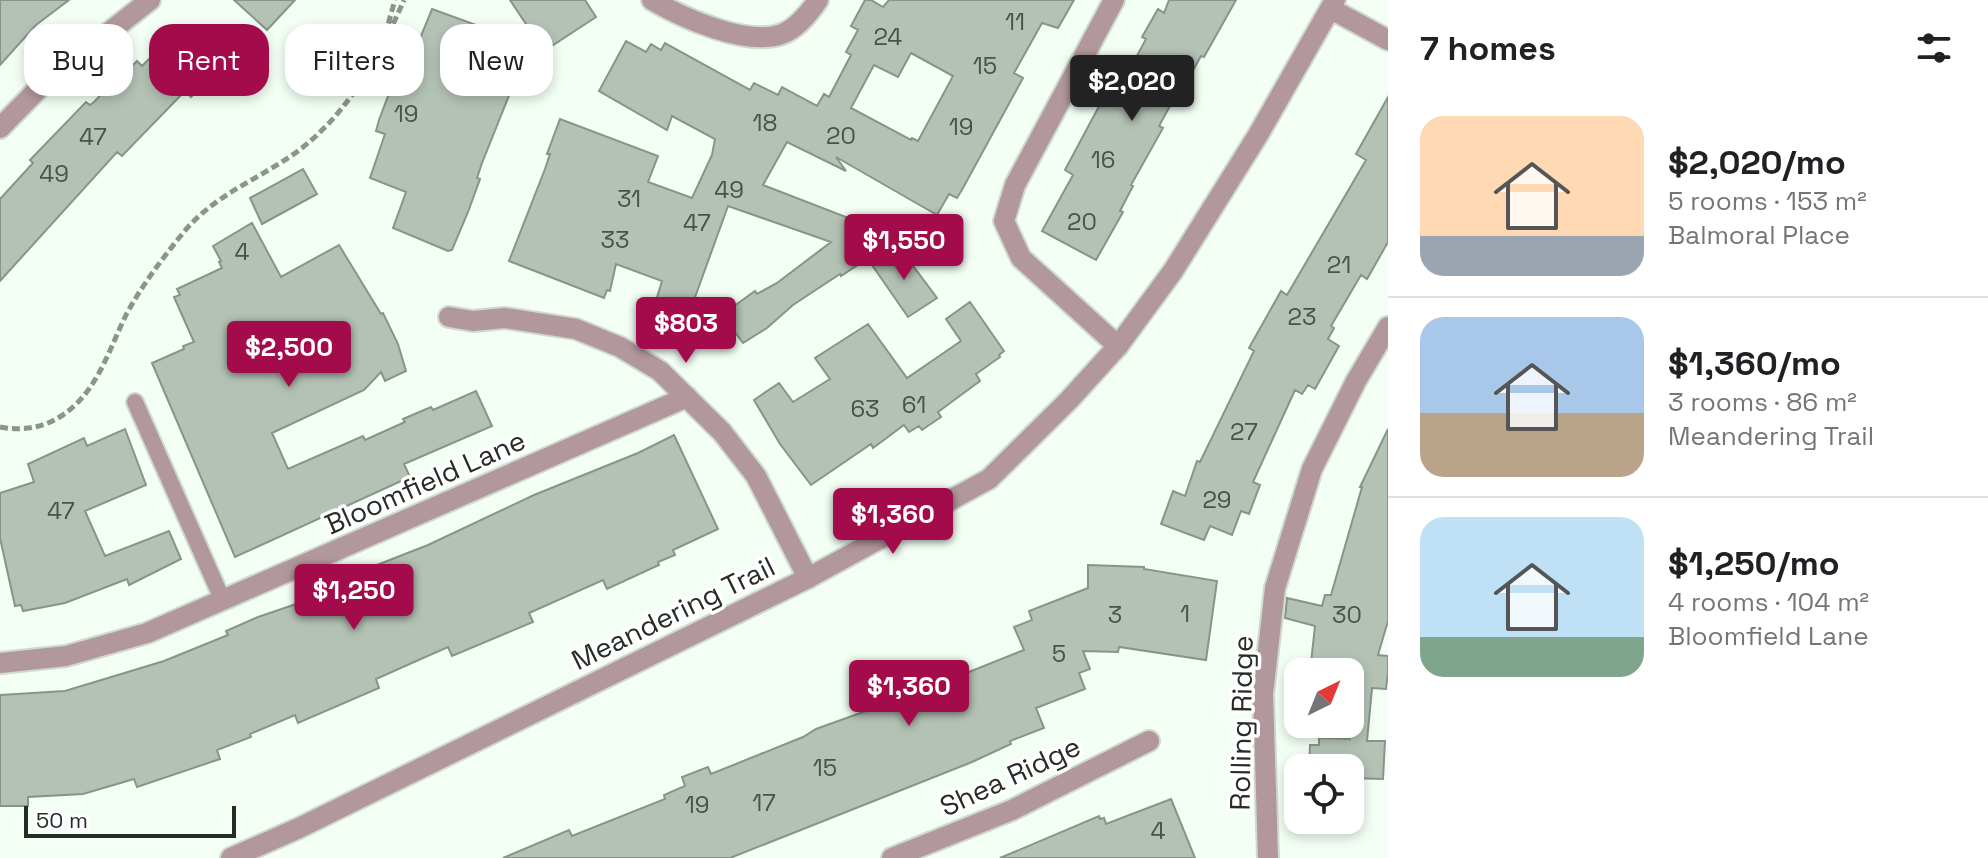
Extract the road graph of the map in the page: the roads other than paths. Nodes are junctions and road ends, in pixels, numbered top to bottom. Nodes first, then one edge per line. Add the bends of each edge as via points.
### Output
1 (150, 0) edge
2 (652, 0) edge
3 (818, 0) edge
4 (1114, 0) edge
5 (1333, 4) edge
6 (1388, 40) edge
7 (0, 128) edge
8 (449, 317) dead end
9 (1388, 327) edge
10 (1118, 346) junction
11 (687, 397) junction
12 (135, 402) dead end
13 (808, 578) junction
14 (223, 601) junction
15 (0, 663) edge
16 (1149, 741) dead end
17 (231, 858) edge
18 (892, 858) edge
19 (1268, 858) edge

1 - 7 street via 40,87
2 - 3 street via 755,40 784,34
4 - 10 street via 1015,185 1004,221 1021,258
5 - 6 street
5 - 10 street, Meandering Trail via 1173,271
8 - 11 street via 505,318 576,329 660,371
9 - 19 street, Rolling Ridge via 1312,469 1275,588 1263,694
10 - 13 street, Meandering Trail via 989,479
11 - 13 street via 756,476
11 - 14 street, Bloomfield Lane
12 - 14 lane
13 - 17 street, Meandering Trail
14 - 15 street, Bloomfield Lane via 147,633 66,656
16 - 18 street, Shea Ridge via 1012,810

